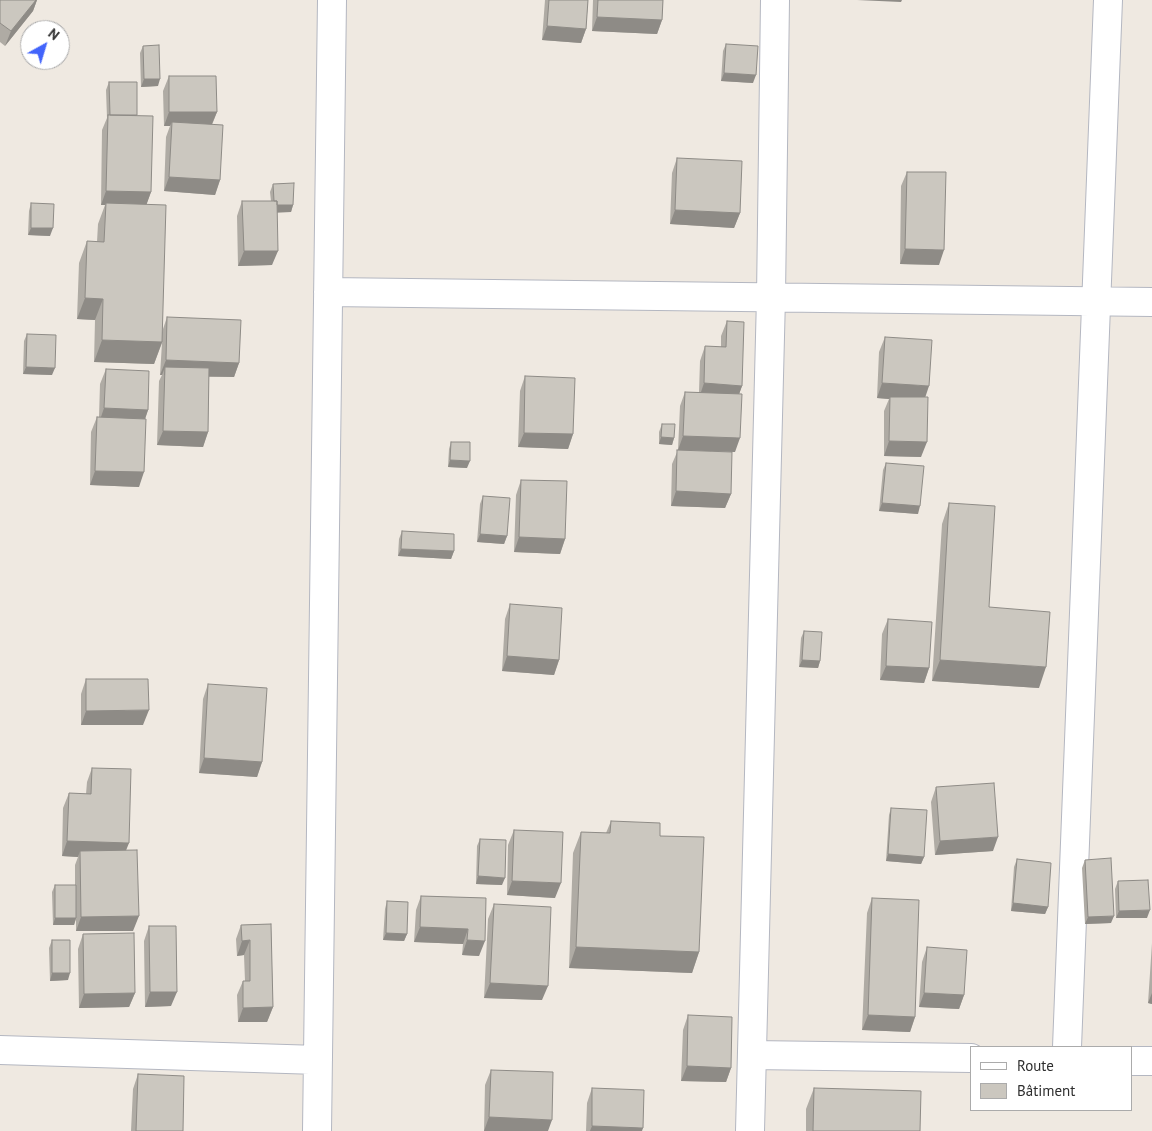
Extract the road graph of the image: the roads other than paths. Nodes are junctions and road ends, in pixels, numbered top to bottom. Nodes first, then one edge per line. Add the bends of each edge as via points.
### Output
1 (332, 0) edge
2 (774, 0) edge
3 (1108, 0) edge
4 (328, 292) junction
5 (771, 297) junction
6 (1096, 301) junction
7 (1152, 302) edge
8 (1068, 1046) edge
9 (0, 1050) edge
10 (752, 1055) junction
11 (970, 1058) edge
12 (318, 1060) junction
13 (1132, 1061) edge
14 (1152, 1061) edge
15 (317, 1131) edge
16 (750, 1131) edge

1 - 4 street
2 - 5 street
3 - 6 street
4 - 5 street
4 - 12 street
5 - 6 street
5 - 10 street
6 - 7 street
6 - 8 street
9 - 12 street
10 - 11 street
10 - 16 street
12 - 15 street
13 - 14 street

